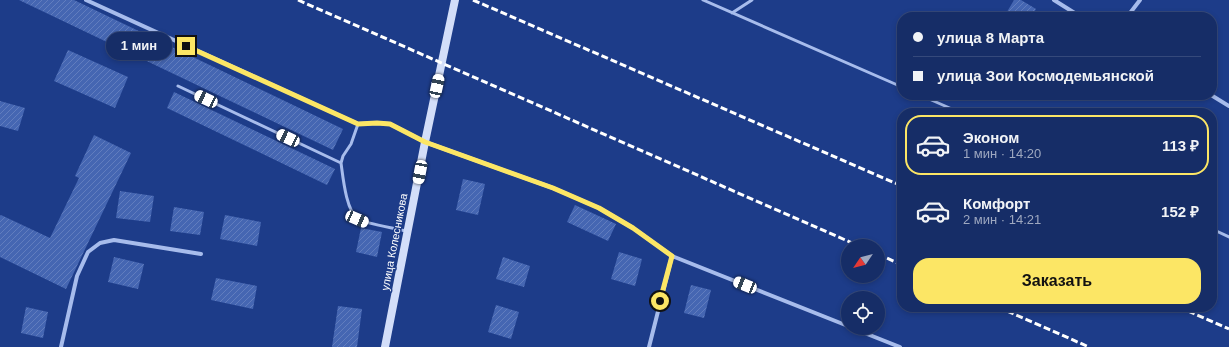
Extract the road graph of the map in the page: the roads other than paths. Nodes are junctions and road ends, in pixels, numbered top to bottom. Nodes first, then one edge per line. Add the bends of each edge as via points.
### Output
1 (86, 0) edge
2 (455, 0) edge
3 (703, 0) edge
4 (752, 0) edge
5 (1054, 0) edge
6 (1140, 0) edge
7 (1073, 12) edge
8 (1131, 12) edge
9 (732, 13) junction
10 (897, 85) edge
11 (178, 86) dead end
12 (1217, 99) edge
13 (931, 100) edge
14 (1229, 106) edge
15 (950, 108) edge
16 (358, 124) junction
17 (425, 142) junction
18 (341, 163) junction
19 (408, 231) junction
20 (1217, 231) edge
21 (1229, 237) edge
22 (201, 254) dead end
23 (672, 256) junction
24 (841, 323) edge
25 (870, 335) edge
26 (61, 347) edge
27 (385, 347) edge
28 (649, 347) edge
29 (900, 347) edge

1 - 16 street
2 - 17 street, улица Колесникова
3 - 9 lane
4 - 9 lane
5 - 7 street
6 - 8 street
9 - 10 lane
11 - 18 lane
12 - 14 street
13 - 15 lane
16 - 17 street via 390,124
16 - 18 lane
17 - 19 street, улица Колесникова
17 - 23 street via 553,188 599,208
18 - 19 lane via 348,202 357,219
19 - 27 street, улица Колесникова
20 - 21 lane
22 - 26 street via 114,240 100,243 88,252 77,276
23 - 24 street
23 - 28 street
25 - 29 street

